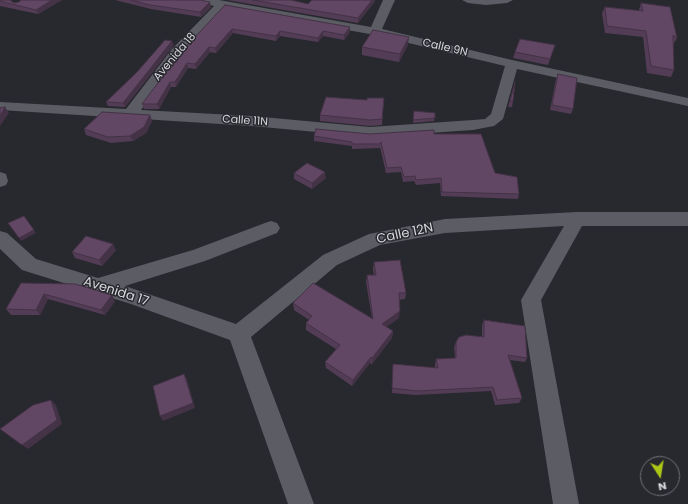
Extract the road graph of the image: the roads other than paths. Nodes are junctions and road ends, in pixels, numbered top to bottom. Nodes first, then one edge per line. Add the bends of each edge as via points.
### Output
1 (200, 0) edge
2 (389, 0) edge
3 (468, 0) edge
4 (497, 1) edge
5 (222, 4) junction
6 (375, 31) junction
7 (512, 64) junction
8 (688, 102) edge
9 (0, 106) edge
10 (130, 113) junction
11 (577, 219) junction
12 (688, 219) edge
13 (271, 228) dead end
14 (0, 238) edge
15 (99, 286) junction
16 (239, 334) junction
17 (301, 504) edge
18 (566, 504) edge

1 - 5 street, Calle 9N
2 - 6 street
3 - 4 street
5 - 6 street, Calle 9N
5 - 10 street, Avenida 18 via 177,52
6 - 7 street, Calle 9N
7 - 8 street, Calle 9N
7 - 10 street, Calle 11N via 498,116 489,123 370,132
9 - 10 street, Calle 11N
11 - 12 street, Calle 12N
11 - 16 street, Calle 12N via 445,226 376,239 330,260
11 - 18 street via 531,300
13 - 15 street via 198,256
14 - 15 street, Avenida 17 via 29,264
15 - 16 street, Avenida 17
16 - 17 street

